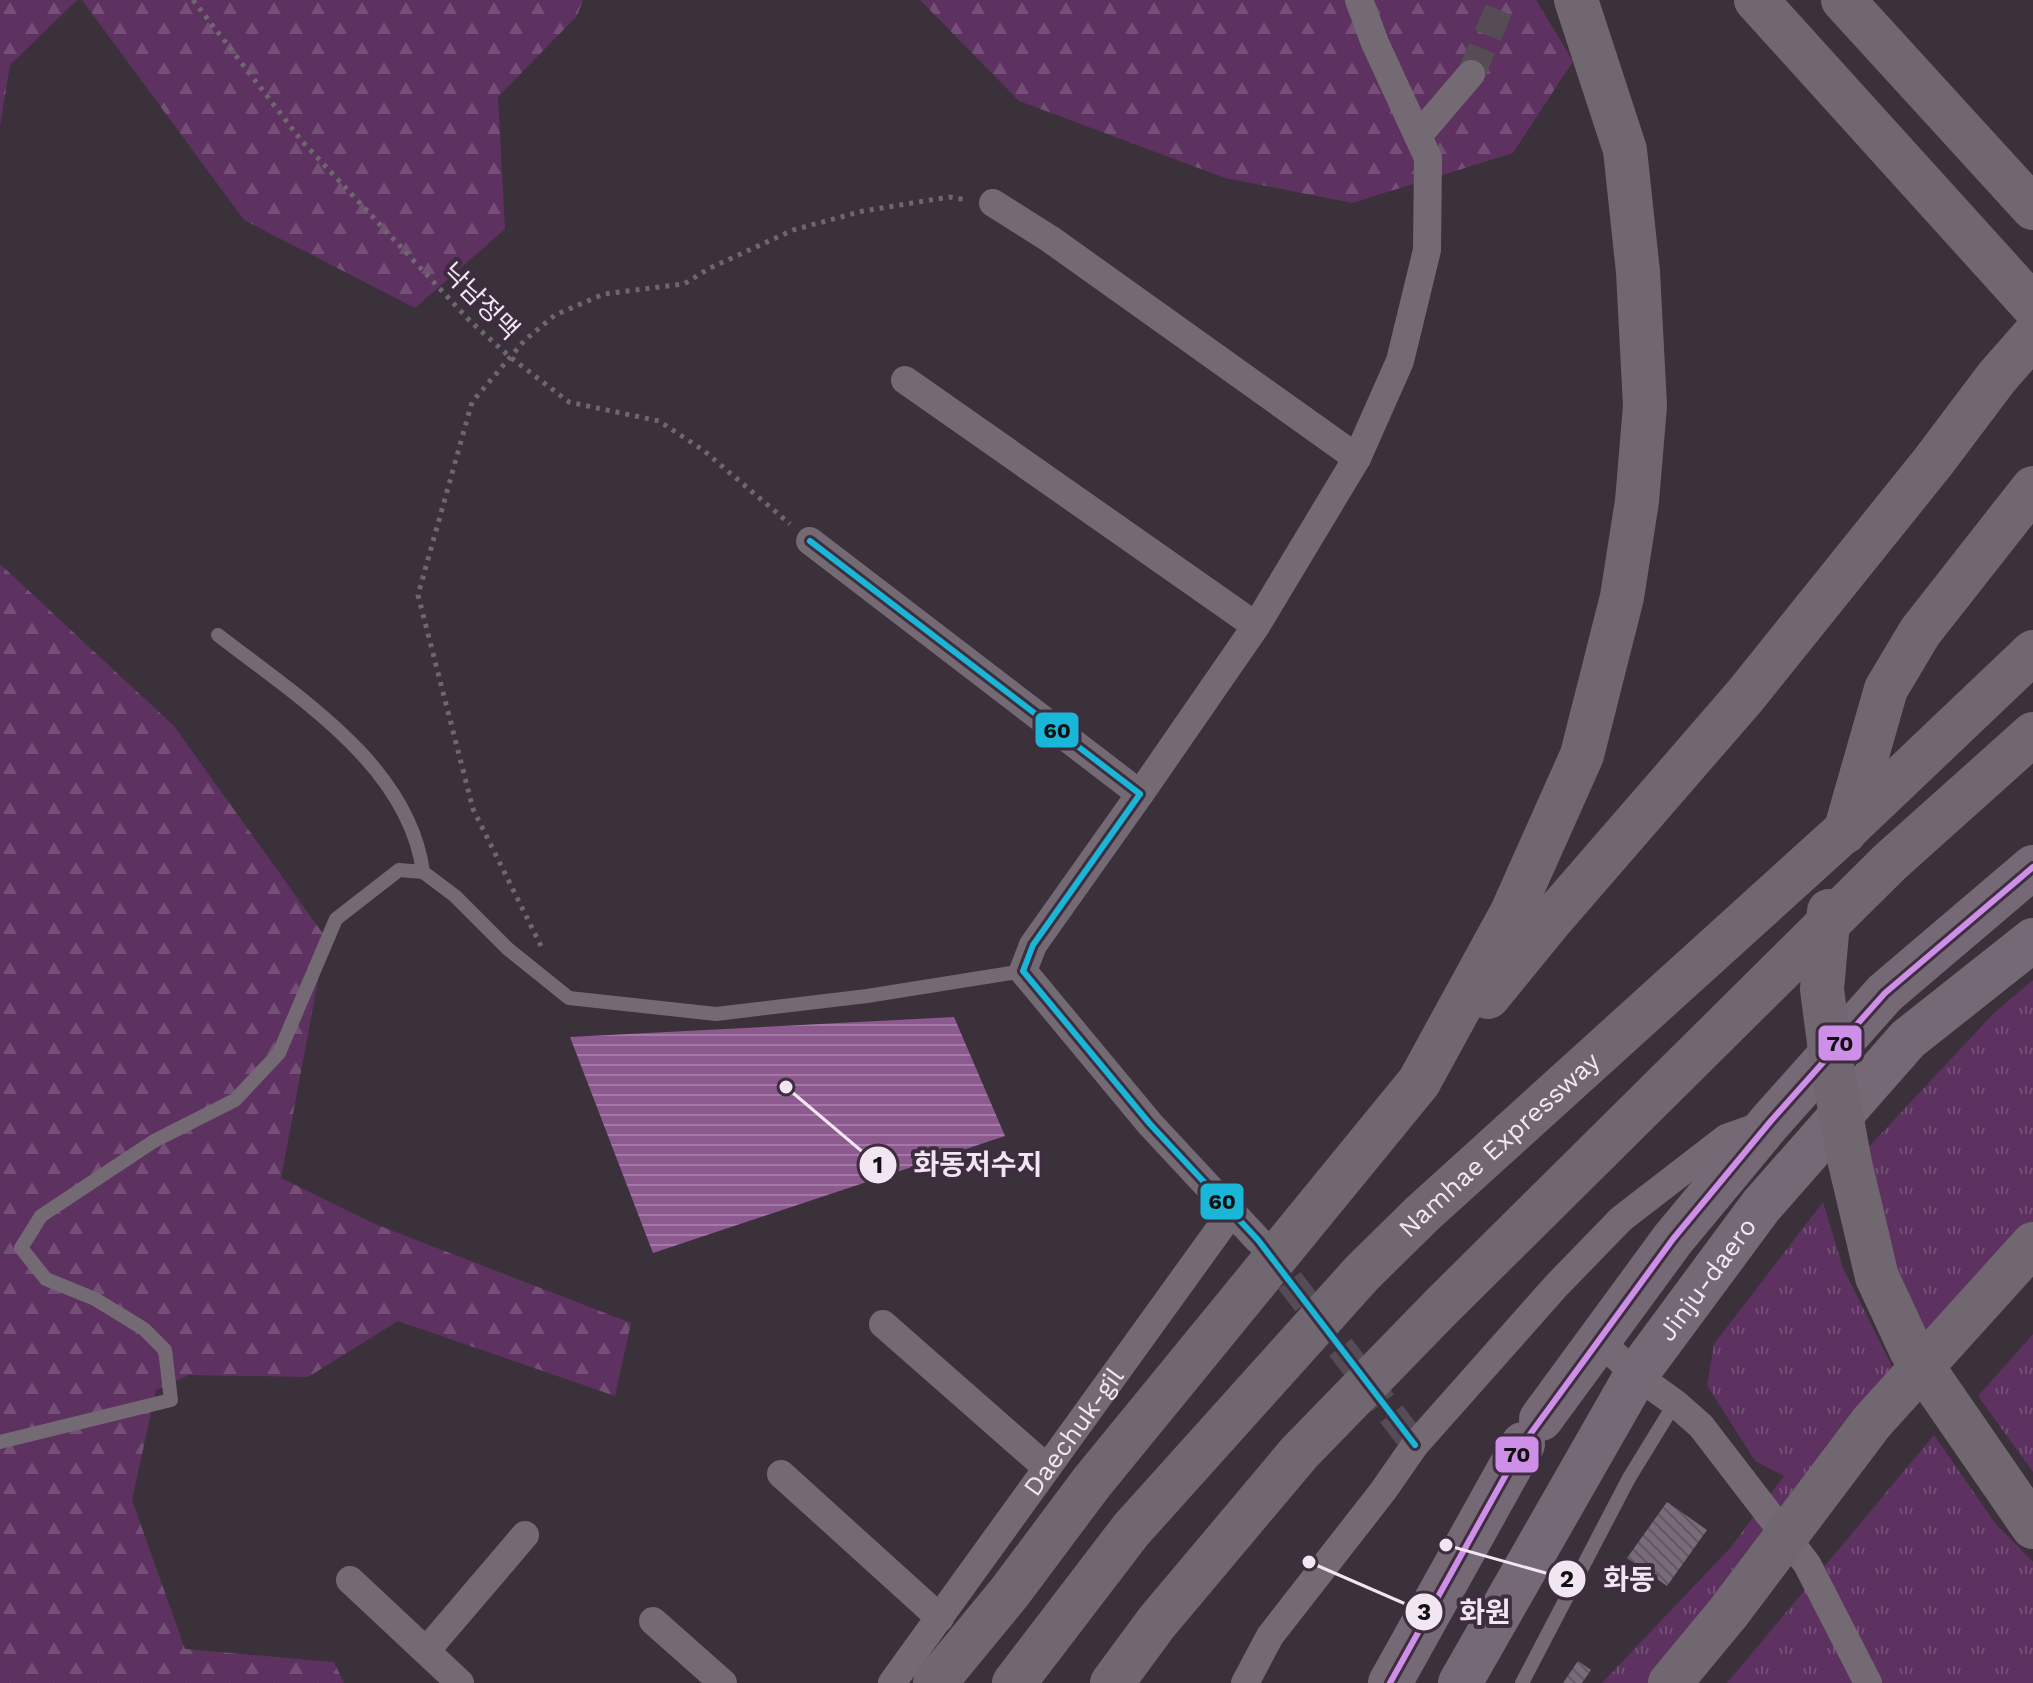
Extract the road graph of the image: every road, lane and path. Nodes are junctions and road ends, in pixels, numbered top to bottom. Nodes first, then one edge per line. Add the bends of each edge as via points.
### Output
1 (193, 0) edge
2 (1359, 0) edge
3 (1576, 0) edge
4 (1756, 0) edge
5 (1843, 0) edge
6 (1879, 0) edge
7 (1471, 74) tunnel mouth
8 (1418, 136) junction
9 (1989, 159) junction
10 (993, 203) joint
11 (2033, 208) edge
12 (2033, 306) edge
13 (2033, 336) edge
14 (510, 357) junction
15 (905, 380) dead end
16 (1357, 458) junction
17 (2033, 488) edge
18 (810, 541) joint
19 (1256, 626) junction
20 (218, 635) dead end
21 (2033, 652) edge
22 (2033, 734) edge
23 (1140, 794) junction
24 (2033, 867) edge
25 (423, 872) junction
26 (2033, 940) edge
27 (1023, 971) junction
28 (569, 998) junction
29 (1419, 1082) junction
30 (1770, 1122) junction
31 (1231, 1213) junction
32 (1258, 1240) tunnel mouth
33 (2033, 1244) edge
34 (883, 1324) dead end
35 (1599, 1340) junction
36 (1636, 1375) junction
37 (1675, 1403) junction
38 (0, 1442) edge
39 (1047, 1468) junction
40 (781, 1474) dead end
41 (2033, 1527) edge
42 (525, 1535) dead end
43 (350, 1580) dead end
44 (940, 1618) junction
45 (653, 1621) dead end
46 (426, 1651) junction
47 (460, 1683) edge
48 (723, 1683) edge
49 (892, 1683) edge
50 (935, 1683) edge
51 (1014, 1683) edge
52 (1112, 1683) edge
53 (1245, 1683) edge
54 (1390, 1683) edge
55 (1460, 1683) edge
56 (1522, 1683) edge
57 (1670, 1683) edge
58 (1868, 1683) edge

1 - 14 path, 낙남정맥 via 301,140
2 - 8 street
3 - 29 highway via 1625,150 1645,406 1637,501 1622,597 1582,755 1512,912
4 - 12 highway
5 - 9 highway
6 - 9 highway
7 - 8 street
8 - 16 street via 1428,158 1427,250 1400,361
9 - 11 highway
10 - 14 path via 949,197 863,211 793,230 684,284 604,294 555,315
10 - 16 street
13 - 29 highway via 1745,696
14 - 18 path, 낙남정맥 via 569,402 659,421 703,450
14 - 28 path via 472,402 418,595 473,809
15 - 19 street
16 - 19 street
17 - 41 highway via 1920,632 1886,689 1830,888 1822,989 1850,1163 1877,1277 1911,1350
18 - 23 street
19 - 23 street
20 - 25 lane via 300,696 381,778 419,845
21 - 51 highway, Namhae Expressway via 1362,1273 1131,1530
22 - 52 highway via 1890,862 1299,1453
23 - 27 street via 1033,945
24 - 30 main road, Jinju-daero via 1885,993
25 - 28 lane
25 - 38 lane via 399,870 336,919 279,1053 235,1100 154,1141 41,1216 21,1248 46,1279 95,1299 144,1329 165,1350 171,1400
26 - 36 main road, Jinju-daero via 1908,1039 1761,1206
27 - 28 lane via 716,1014
27 - 31 street
29 - 50 highway
30 - 35 main road, Jinju-daero via 1673,1239
30 - 53 street via 1726,1138 1621,1219 1556,1286 1415,1445 1270,1636
31 - 32 street
31 - 39 street, Daechuk-gil
33 - 57 highway via 1872,1422
34 - 39 street
35 - 36 street
35 - 54 main road, Jinju-daero via 1532,1432
36 - 37 street
36 - 55 main road, Jinju-daero
37 - 56 lane via 1629,1478
37 - 58 street via 1701,1426 1807,1564
39 - 44 street, Daechuk-gil
40 - 44 street
42 - 46 street
43 - 46 street
44 - 49 street, Daechuk-gil
45 - 48 street
46 - 47 street

